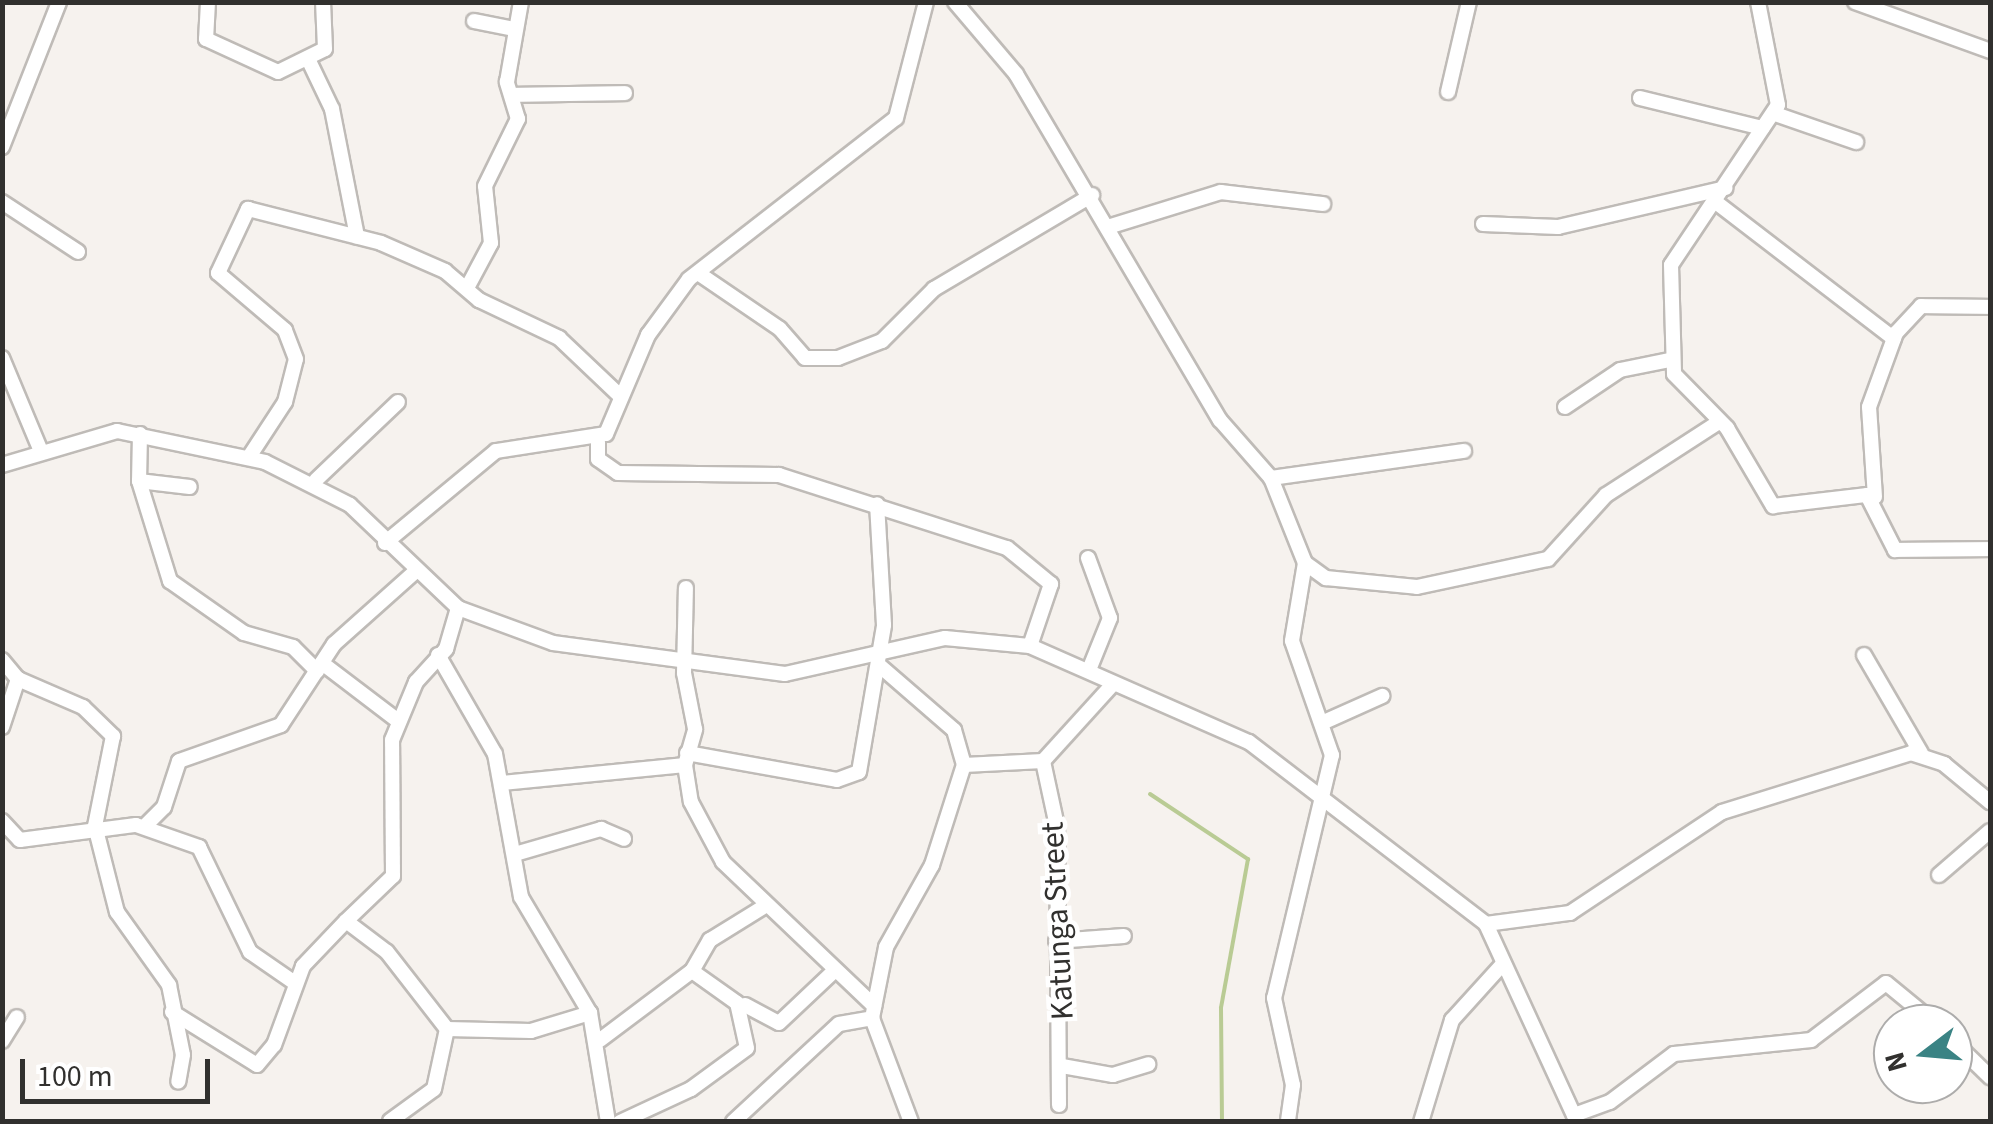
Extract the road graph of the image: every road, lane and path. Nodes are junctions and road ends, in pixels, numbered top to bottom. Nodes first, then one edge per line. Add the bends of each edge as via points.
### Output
1 (59, 2) edge
2 (208, 2) edge
3 (324, 2) edge
4 (521, 2) edge
5 (926, 2) edge
6 (956, 2) edge
7 (1469, 2) edge
8 (1758, 2) edge
9 (1855, 2) edge
10 (474, 21) dead end
11 (514, 30) junction
12 (1990, 51) edge
13 (310, 63) junction
14 (1448, 92) dead end
15 (625, 93) dead end
16 (513, 95) junction
17 (1640, 98) dead end
18 (1775, 114) junction
19 (1762, 128) junction
20 (1856, 142) dead end
21 (2, 147) edge
22 (1726, 188) junction
23 (1092, 196) junction
24 (2, 202) edge
25 (1717, 203) junction
26 (1323, 204) dead end
27 (1483, 224) dead end
28 (1112, 226) junction
29 (357, 237) junction
30 (78, 252) dead end
31 (698, 274) junction
32 (467, 288) junction
33 (1990, 307) edge
34 (1894, 339) junction
35 (2, 358) edge
36 (1669, 360) junction
37 (619, 395) junction
38 (398, 402) dead end
39 (1565, 407) dead end
40 (1719, 422) junction
41 (140, 434) junction
42 (598, 442) junction
43 (40, 449) junction
44 (1464, 451) dead end
45 (249, 456) junction
46 (2, 465) edge
47 (1270, 478) junction
48 (316, 480) junction
49 (139, 481) junction
50 (190, 487) dead end
51 (1875, 497) junction
52 (877, 504) junction
53 (385, 542) junction
54 (1990, 549) edge
55 (1088, 558) dead end
56 (1305, 564) junction
57 (416, 571) junction
58 (1326, 578) junction
59 (686, 588) dead end
60 (1304, 598) junction
61 (458, 608) junction
62 (1030, 646) junction
63 (1864, 654) dead end
64 (438, 656) junction
65 (2, 660) edge
66 (685, 661) junction
67 (881, 663) junction
68 (320, 667) junction
69 (1089, 670) junction
70 (18, 679) junction
71 (1113, 684) junction
72 (1382, 696) dead end
73 (398, 721) junction
74 (1324, 722) junction
75 (2, 727) edge
76 (1921, 753) junction
77 (686, 759) junction
78 (1043, 761) junction
79 (964, 765) junction
80 (502, 783) junction
81 (1320, 796) junction
82 (1990, 802) edge
83 (2, 821) edge
84 (95, 826) junction
85 (144, 827) junction
86 (1990, 831) edge
87 (624, 838) dead end
88 (515, 854) junction
89 (1939, 874) dead end
90 (764, 906) junction
91 (346, 921) junction
92 (1486, 924) junction
93 (1124, 936) dead end
94 (1056, 941) junction
95 (1501, 966) junction
96 (692, 972) junction
97 (832, 973) junction
98 (295, 983) junction
99 (737, 1002) junction
100 (1912, 1004) edge
101 (172, 1012) junction
102 (590, 1012) junction
103 (873, 1012) junction
104 (17, 1017) dead end
105 (447, 1029) junction
106 (600, 1040) junction
107 (2, 1041) edge
108 (1148, 1064) dead end
109 (1062, 1066) junction
110 (178, 1082) dead end
111 (749, 1100) junction
112 (1059, 1106) dead end
113 (1575, 1118) edge
114 (390, 1121) edge
115 (608, 1122) edge
116 (620, 1122) edge
117 (733, 1122) edge
118 (753, 1122) edge
119 (911, 1122) edge
120 (1288, 1122) edge
121 (1421, 1122) edge

1 - 21 street
2 - 13 street via 206,39 266,70
3 - 13 street via 328,34
4 - 11 street
5 - 31 street via 896,118
6 - 23 street via 992,37
7 - 14 street
8 - 18 street
9 - 12 street
10 - 11 street
11 - 16 street
13 - 29 street via 332,109
15 - 16 street
16 - 32 street via 518,119 485,186 492,243
17 - 19 street
18 - 19 street
18 - 20 street
19 - 22 street
22 - 25 street
22 - 27 street via 1558,227
23 - 28 street
23 - 31 street via 934,288 882,341 838,358 805,358
24 - 30 street
25 - 34 street
25 - 36 street via 1671,265
26 - 28 street via 1221,192
28 - 47 street via 1214,411
29 - 32 street
29 - 45 street via 248,210 224,250 218,272 284,330 296,359 284,402
31 - 37 street via 648,335
32 - 37 street via 560,338
33 - 34 street via 1921,306
34 - 51 street via 1869,407
35 - 43 street
36 - 39 street via 1620,370
36 - 40 street
37 - 42 street
38 - 48 street
40 - 51 street via 1774,506
40 - 58 street via 1606,494 1548,558 1432,586
41 - 43 street
41 - 45 street
41 - 49 street
42 - 52 street via 598,459 618,473 733,469
42 - 53 street via 496,451
43 - 46 street
44 - 47 street
45 - 48 street
47 - 56 street
48 - 53 street
49 - 50 street
49 - 68 street via 176,590 254,638 293,647
51 - 54 street via 1895,550
52 - 62 street via 1038,566 1051,584
52 - 67 street
53 - 57 street
55 - 69 street via 1110,618
56 - 58 street
56 - 60 street
57 - 61 street
57 - 68 street
58 - 60 street
59 - 66 street
60 - 74 street via 1292,641
61 - 64 street
61 - 66 street via 553,643
62 - 67 street via 967,636
62 - 69 street
63 - 76 street
64 - 73 street
64 - 80 street
65 - 70 street
66 - 67 street via 785,674
66 - 77 street via 696,728
67 - 77 street via 860,772 845,781
67 - 79 street via 954,730
68 - 73 street
68 - 85 street via 281,725 179,762 164,807
69 - 71 street
70 - 75 street
70 - 84 street via 83,707 110,729 112,760
71 - 78 street
71 - 81 street via 1226,730
72 - 74 street
73 - 91 street via 388,758 396,864 386,890
74 - 81 street via 1332,756
76 - 82 street
76 - 92 street via 1722,812 1570,913
77 - 80 street
77 - 90 street via 706,835
78 - 79 street
78 - 94 street, Katunga Street via 1057,826
79 - 103 street via 932,865 886,947
80 - 88 street
81 - 92 street
81 - 120 street via 1274,998 1293,1085
83 - 84 street via 20,840
84 - 85 street
84 - 101 street via 118,912 165,974
85 - 98 street via 209,854 250,952
86 - 89 street
87 - 88 street via 600,830
88 - 102 street via 521,897
90 - 96 street via 696,952
90 - 97 street
91 - 98 street
91 - 105 street via 387,952
92 - 95 street
93 - 94 street
94 - 109 street, Katunga Street
95 - 113 street
95 - 121 street via 1452,1020
96 - 99 street
96 - 106 street
97 - 99 street via 772,1025
97 - 103 street
98 - 101 street via 274,1045 257,1065 229,1056
99 - 116 street via 747,1048 691,1090
100 - 113 street via 1886,982 1811,1040 1674,1054 1610,1102
101 - 110 street via 183,1055
102 - 105 street via 531,1031
102 - 106 street
103 - 111 street via 839,1024
103 - 119 street
104 - 107 street
105 - 114 street via 434,1089
106 - 115 street
108 - 109 street via 1113,1075
109 - 112 street, Katunga Street
111 - 117 street
111 - 118 street

